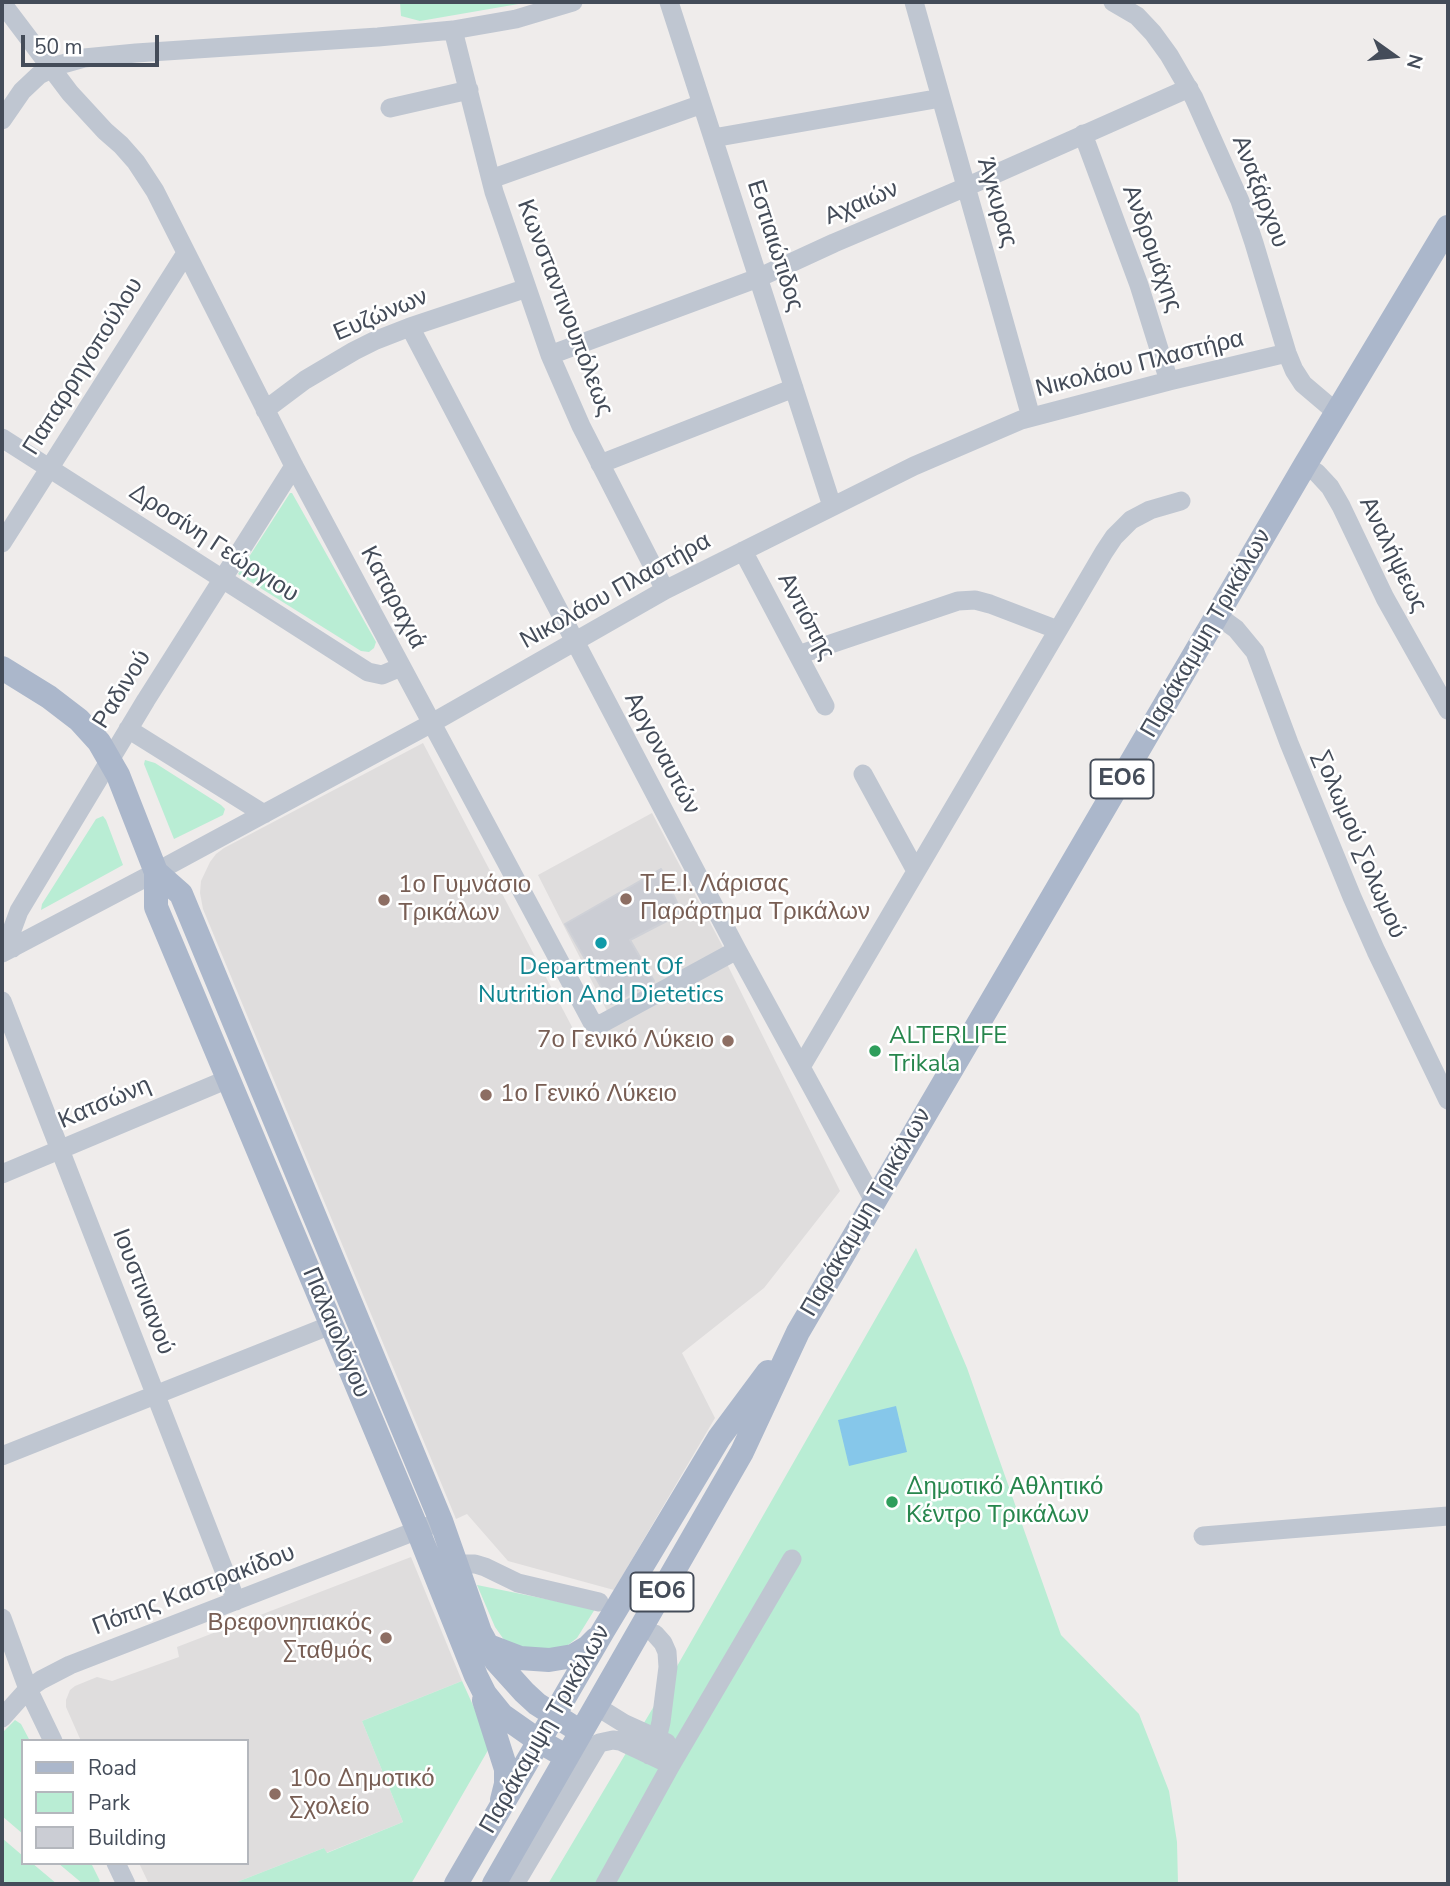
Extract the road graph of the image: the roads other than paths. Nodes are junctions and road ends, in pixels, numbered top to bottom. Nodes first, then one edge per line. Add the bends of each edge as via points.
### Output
1 (573, 2) edge
2 (669, 2) edge
3 (914, 2) edge
4 (1113, 2) edge
5 (2, 3) edge
6 (453, 30) junction
7 (51, 68) junction
8 (1189, 88) junction
9 (469, 90) junction
10 (941, 98) junction
11 (702, 104) junction
12 (390, 108) dead end
13 (2, 120) edge
14 (1083, 134) junction
15 (713, 138) junction
16 (491, 179) junction
17 (966, 187) junction
18 (1448, 227) edge
19 (186, 253) junction
20 (758, 278) junction
21 (527, 288) junction
22 (410, 327) junction
23 (1287, 353) junction
24 (550, 355) junction
25 (1169, 381) junction
26 (794, 388) junction
27 (265, 410) junction
28 (1336, 412) junction
29 (1031, 417) junction
30 (2, 438) edge
31 (600, 464) junction
32 (1305, 465) junction
33 (293, 466) junction
34 (49, 468) junction
35 (1181, 501) dead end
36 (832, 506) junction
37 (2, 543) edge
38 (743, 551) junction
39 (222, 578) junction
40 (666, 590) junction
41 (1218, 616) junction
42 (1058, 630) junction
43 (575, 642) junction
44 (798, 654) junction
45 (401, 667) junction
46 (2, 668) edge
47 (825, 706) dead end
48 (1448, 710) edge
49 (432, 723) junction
50 (128, 729) junction
51 (109, 760) junction
52 (863, 774) dead end
53 (264, 814) junction
54 (916, 871) junction
55 (156, 872) junction
56 (7, 950) edge
57 (737, 950) junction
58 (2, 1001) edge
59 (801, 1067) junction
60 (228, 1079) junction
61 (1448, 1100) edge
62 (60, 1149) junction
63 (2, 1174) edge
64 (874, 1201) junction
65 (331, 1325) junction
66 (798, 1332) junction
67 (156, 1395) junction
68 (2, 1456) edge
69 (1448, 1516) edge
70 (441, 1521) junction
71 (418, 1531) junction
72 (1203, 1536) dead end
73 (792, 1559) dead end
74 (457, 1567) junction
75 (236, 1601) junction
76 (599, 1602) dead end
77 (2, 1618) edge
78 (603, 1631) junction
79 (655, 1634) dead end
80 (486, 1645) junction
81 (476, 1676) junction
82 (28, 1689) junction
83 (596, 1706) junction
84 (555, 1715) junction
85 (2, 1718) edge
86 (590, 1737) junction
87 (52, 1739) edge
88 (539, 1741) junction
89 (653, 1747) junction
90 (676, 1757) junction
91 (576, 1762) junction
92 (500, 1808) junction
93 (117, 1865) edge
94 (126, 1884) edge
95 (456, 1884) edge
96 (494, 1884) edge
97 (515, 1884) edge
98 (605, 1884) edge

1 - 6 street via 516,19
2 - 11 street, Εστιαιώτιδος
3 - 10 street, Άγκυρας
4 - 8 street, Αναξάρχου via 1137,16 1153,33
5 - 7 street, Καταραχιά
6 - 7 street via 107,55
6 - 9 street, Κωνσταντινουπόλεως
7 - 13 street via 27,85
7 - 19 street, Καταραχιά via 136,162
8 - 14 street, Αχαιών
8 - 23 street, Αναξάρχου via 1240,201
9 - 12 street
9 - 16 street, Κωνσταντινουπόλεως
10 - 15 street
10 - 17 street, Άγκυρας
11 - 15 street, Εστιαιώτιδος
11 - 16 street
14 - 17 street, Αχαιών
14 - 25 street, Ανδρομάχης
15 - 20 street, Εστιαιώτιδος
16 - 21 street, Κωνσταντινουπόλεως
17 - 20 street, Αχαιών
17 - 29 street, Άγκυρας
18 - 28 main road, Παράκαμψη Τρικάλων / ΕΟ6
19 - 27 street, Καταραχιά
19 - 34 street, Παπαρρηγοπούλου
20 - 24 street, Αχαιών
20 - 26 street, Εστιαιώτιδος
21 - 22 street, Ευζώνων
21 - 24 street, Κωνσταντινουπόλεως
22 - 27 street, Ευζώνων via 354,351
22 - 43 street, Αργοναυτών
23 - 25 street, Νικολάου Πλαστήρα
23 - 28 street, Αναξάρχου via 1303,384
24 - 31 street, Κωνσταντινουπόλεως
25 - 29 street, Νικολάου Πλαστήρα
26 - 31 street
26 - 36 street, Εστιαιώτιδος
27 - 33 street, Καταραχιά
28 - 32 main road, Παράκαμψη Τρικάλων / ΕΟ6
29 - 36 street, Νικολάου Πλαστήρα
30 - 34 street, Δροσίνη Γεώργιου
31 - 40 street, Κωνσταντινουπόλεως
32 - 41 main road, Παράκαμψη Τρικάλων / ΕΟ6
32 - 48 street, Αναλήψεως via 1336,496 1385,598
33 - 39 street, Ραδινού
33 - 45 street, Καταραχιά
34 - 37 street, Παπαρρηγοπούλου
34 - 39 street, Δροσίνη Γεώργιου
35 - 42 street via 1126,523
36 - 38 street, Νικολάου Πλαστήρα
38 - 40 street, Νικολάου Πλαστήρα
38 - 44 street, Αντιόπης
39 - 45 street, Δροσίνη Γεώργιου via 368,672 386,674
39 - 50 street, Ραδινού
40 - 43 street, Νικολάου Πλαστήρα
41 - 61 street, Σολωμού Σολωμού via 1255,652 1352,897
41 - 64 main road, Παράκαμψη Τρικάλων / ΕΟ6
42 - 44 street via 990,604 958,601
42 - 54 street
43 - 49 street, Νικολάου Πλαστήρα
43 - 57 street, Αργοναυτών
44 - 47 street, Αντιόπης
45 - 49 street, Καταραχιά
46 - 51 main road, Παλαιολόγου via 72,713 93,734
49 - 53 street, Νικολάου Πλαστήρα
49 - 57 street, Καταραχιά via 593,1023 601,1024
50 - 51 street, Ραδινού
50 - 53 street
51 - 55 main road, Παλαιολόγου
51 - 56 street, Ραδινού via 19,911
52 - 54 street
53 - 55 street, Νικολάου Πλαστήρα
54 - 59 street
55 - 56 street, Νικολάου Πλαστήρα
55 - 60 main road, Παλαιολόγου via 156,907
55 - 70 main road, Παλαιολόγου via 181,894
57 - 59 street, Αργοναυτών
58 - 62 street, Ιουστινιανού
59 - 64 street, Αργοναυτών
60 - 62 street, Κατσώνη
60 - 65 main road, Παλαιολόγου
62 - 63 street, Κατσώνη
62 - 67 street, Ιουστινιανού
64 - 66 main road, Παράκαμψη Τρικάλων / ΕΟ6
65 - 67 street
65 - 71 main road, Παλαιολόγου
66 - 78 main road, Παράκαμψη Τρικάλων / ΕΟ6 via 719,1438
66 - 83 main road, Παράκαμψη Τρικάλων / ΕΟ6 via 743,1452
67 - 68 street
67 - 75 street, Ιουστινιανού
69 - 72 street
70 - 71 street, Πόπης Καστρακίδου
70 - 74 main road, Παλαιολόγου
71 - 75 street, Πόπης Καστρακίδου
71 - 81 main road, Παλαιολόγου
73 - 90 street
74 - 76 street via 475,1564 518,1583
74 - 80 main road, Παλαιολόγου
75 - 82 street, Πόπης Καστρακίδου via 70,1665
77 - 82 street
78 - 80 main road via 579,1654 555,1660 520,1658
78 - 84 main road, Παράκαμψη Τρικάλων / ΕΟ6
79 - 89 street via 667,1652 668,1667 662,1722
80 - 84 main road, Παλαιολόγου via 524,1692
81 - 88 main road, Παλαιολόγου via 502,1715
81 - 92 main road via 506,1769
82 - 85 street, Πόπης Καστρακίδου
82 - 87 street
83 - 86 main road, Παράκαμψη Τρικάλων / ΕΟ6
83 - 89 street
84 - 86 main road, Παλαιολόγου
84 - 88 main road, Παράκαμψη Τρικάλων / ΕΟ6
86 - 89 street
86 - 91 main road, Παράκαμψη Τρικάλων / ΕΟ6
88 - 91 main road, Παλαιολόγου
88 - 92 main road, Παράκαμψη Τρικάλων / ΕΟ6
89 - 90 street
90 - 98 street
91 - 96 main road, Παράκαμψη Τρικάλων / ΕΟ6
91 - 97 street
92 - 95 main road, Παράκαμψη Τρικάλων / ΕΟ6
93 - 94 street

